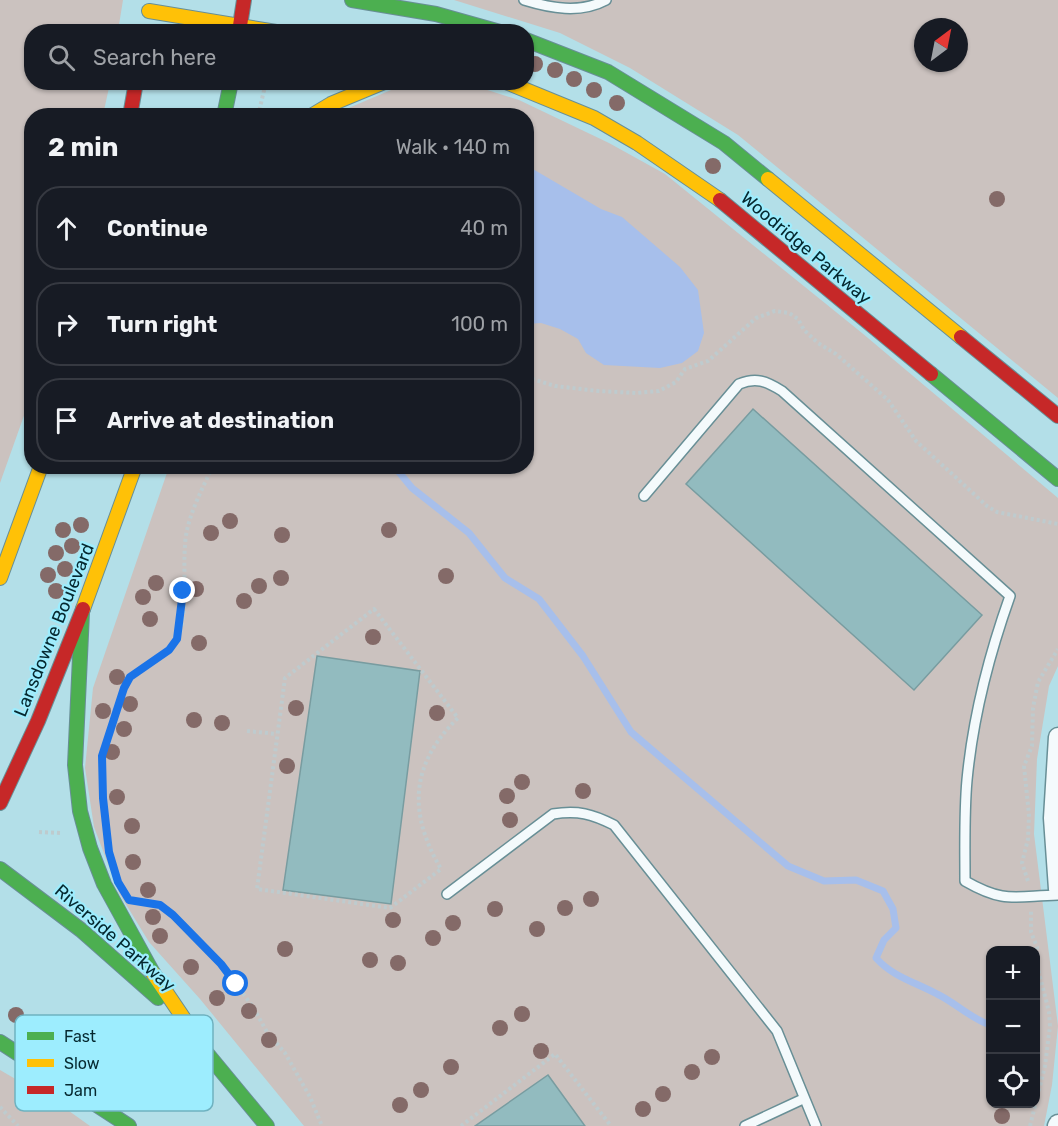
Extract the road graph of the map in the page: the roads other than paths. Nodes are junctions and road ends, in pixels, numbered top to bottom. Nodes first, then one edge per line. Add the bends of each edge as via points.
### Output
1 (244, 0) edge
2 (352, 0) edge
3 (524, 0) edge
4 (606, 0) edge
5 (149, 11) edge
6 (219, 24) edge
7 (241, 24) edge
8 (472, 24) edge
9 (534, 43) edge
10 (135, 90) edge
11 (229, 90) edge
12 (365, 90) edge
13 (526, 90) edge
14 (131, 108) edge
15 (226, 108) edge
16 (324, 108) edge
17 (1058, 416) edge
18 (38, 474) edge
19 (132, 474) edge
20 (1058, 479) edge
21 (644, 496) dead end
22 (11, 551) junction
23 (0, 562) edge
24 (0, 578) edge
25 (82, 613) junction
26 (1058, 736) edge
27 (0, 803) edge
28 (0, 869) edge
29 (1058, 889) edge
30 (447, 894) dead end
31 (1058, 895) edge
32 (174, 1015) edge
33 (181, 1015) edge
34 (0, 1042) edge
35 (15, 1051) edge
36 (0, 1055) edge
37 (15, 1060) edge
38 (213, 1060) edge
39 (803, 1099) junction
40 (106, 1111) edge
41 (129, 1126) edge
42 (267, 1126) edge
43 (745, 1126) edge
44 (816, 1126) edge

1 - 7 street
2 - 8 street
3 - 4 lane via 548,7 577,8
5 - 6 street
9 - 17 street, Woodridge Parkway via 608,72 724,143
10 - 14 street
11 - 15 street
12 - 16 street
13 - 20 street, Woodridge Parkway via 594,118 726,204
18 - 22 street
19 - 25 street, Lansdowne Boulevard
21 - 31 lane via 739,384 751,379 768,382 1010,596 986,672 971,750 965,881 986,893 1007,898
22 - 23 street
22 - 24 street
25 - 27 street, Lansdowne Boulevard
25 - 33 street via 74,771 83,825 95,866 111,900
26 - 29 street via 1053,818
28 - 32 street, Riverside Parkway via 53,905 110,952
30 - 39 lane via 553,814 575,810 594,814 614,825 777,1031 791,1059
34 - 35 street
36 - 37 street
38 - 42 street, Riverside Parkway
39 - 43 lane
39 - 44 lane
40 - 41 street

